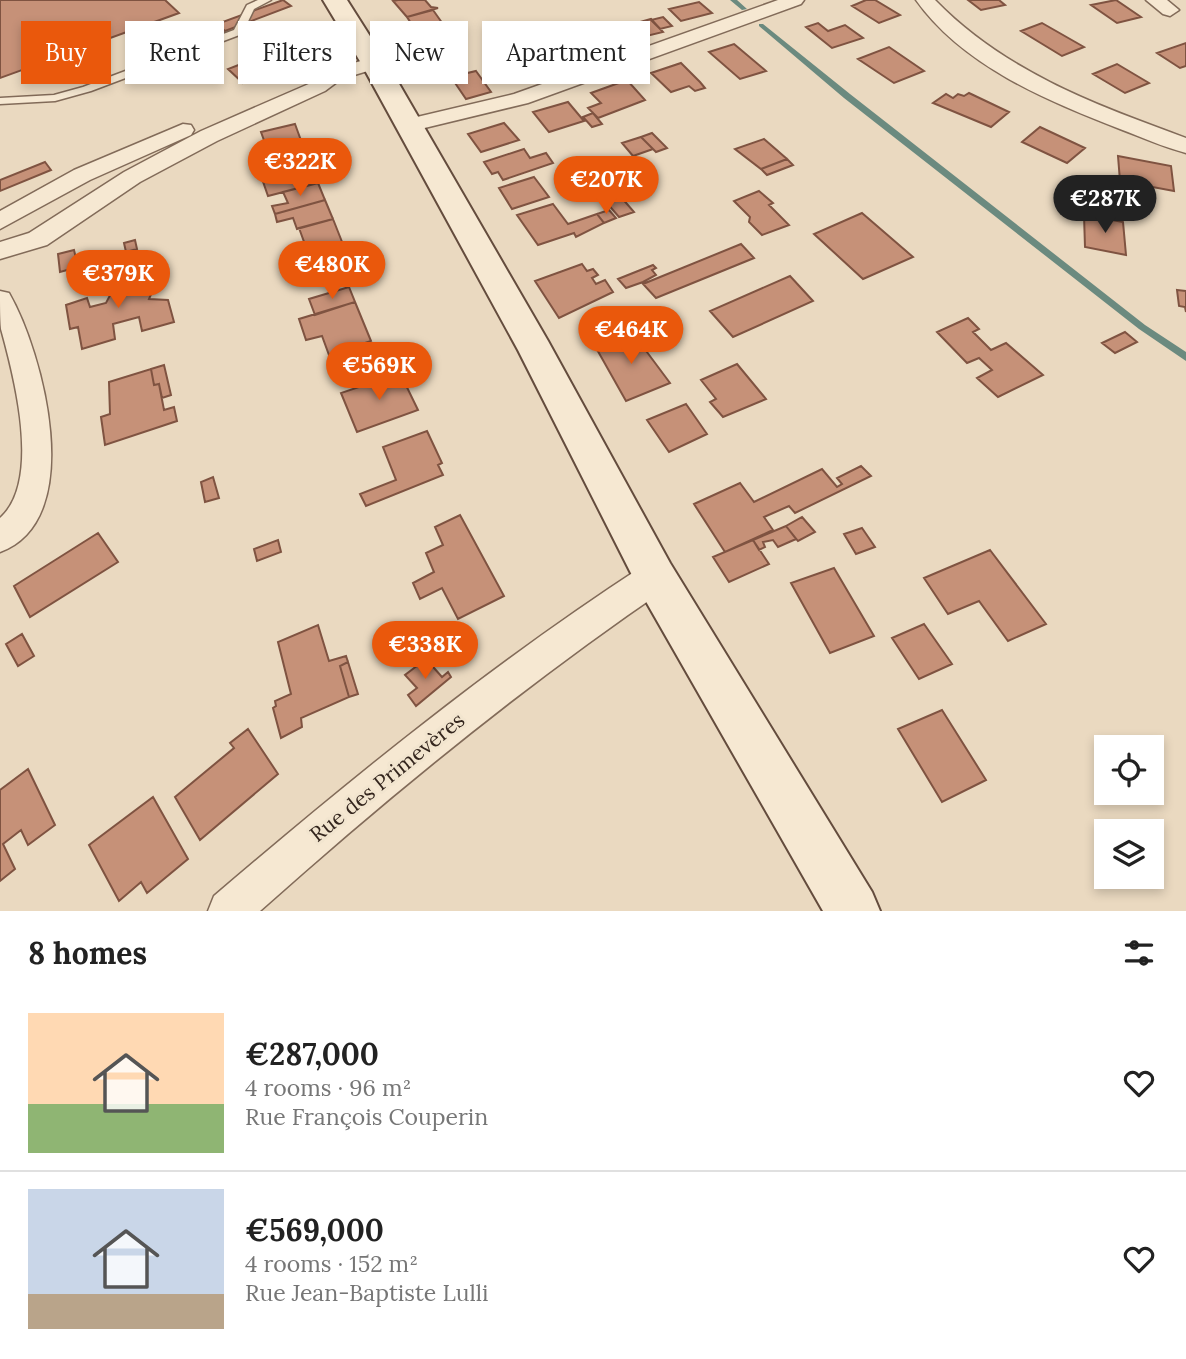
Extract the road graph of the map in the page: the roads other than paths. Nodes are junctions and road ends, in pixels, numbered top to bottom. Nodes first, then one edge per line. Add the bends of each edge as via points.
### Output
1 (265, 0) edge
2 (335, 0) edge
3 (795, 0) edge
4 (925, 0) edge
5 (370, 57) edge
6 (292, 84) edge
7 (323, 84) edge
8 (385, 84) edge
9 (0, 101) edge
10 (408, 126) junction
11 (1186, 146) edge
12 (0, 221) edge
13 (0, 251) edge
14 (0, 300) edge
15 (0, 538) edge
16 (654, 577) junction
17 (229, 911) edge
18 (853, 911) edge

1 - 9 lane via 250,7 238,32 87,89 54,98
2 - 5 main road
3 - 10 street via 521,99
4 - 11 street via 977,48 1027,79
6 - 12 street via 150,144
7 - 13 street via 132,177 38,239
8 - 10 main road
10 - 16 main road via 536,350
14 - 15 street via 16,333 34,408 36,475 23,516
16 - 17 street, Rue des Primevères via 577,627 456,721 333,819
16 - 18 main road

